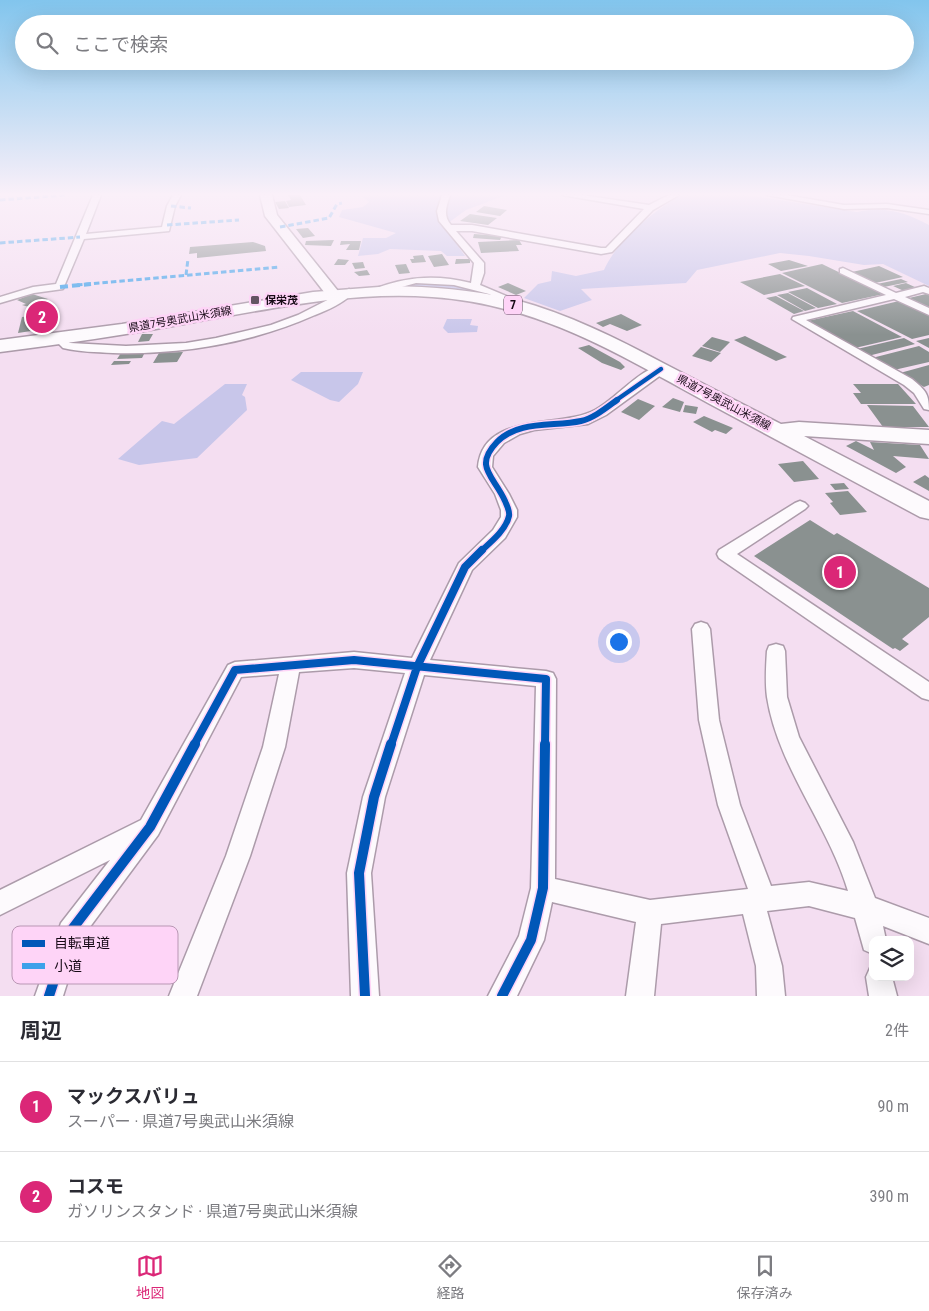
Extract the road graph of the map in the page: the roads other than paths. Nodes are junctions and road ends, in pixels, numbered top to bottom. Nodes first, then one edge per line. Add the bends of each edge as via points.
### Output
1 (78, 241) edge
2 (294, 241) edge
3 (460, 241) edge
4 (548, 241) edge
5 (617, 241) edge
6 (843, 271) dead end
7 (475, 286) junction
8 (380, 290) junction
9 (929, 291) edge
10 (341, 293) junction
11 (895, 296) junction
12 (0, 300) edge
13 (526, 308) junction
14 (929, 312) edge
15 (60, 339) junction
16 (0, 346) edge
17 (661, 369) junction
18 (929, 406) edge
19 (779, 431) junction
20 (929, 437) edge
21 (800, 506) dead end
22 (929, 511) edge
23 (701, 629) dead end
24 (776, 651) dead end
25 (291, 665) junction
26 (416, 667) junction
27 (929, 692) edge
28 (150, 828) junction
29 (544, 888) junction
30 (758, 900) junction
31 (0, 903) edge
32 (867, 908) junction
33 (650, 913) junction
34 (75, 926) edge
35 (929, 932) edge
36 (872, 936) edge
37 (880, 981) edge
38 (53, 984) edge
39 (49, 996) edge
40 (183, 996) edge
41 (365, 996) edge
42 (502, 996) edge
43 (640, 996) edge
44 (771, 996) edge
45 (883, 996) edge

1 - 12 street via 60,287 33,290
2 - 10 street
3 - 7 street via 479,263
4 - 5 street via 601,251 609,250
6 - 11 street
7 - 8 street via 420,280 400,282
7 - 13 street
8 - 10 main road, 県道7号奥武山米須線 / 7
8 - 13 main road, 県道7号奥武山米須線 / 7 via 466,295
9 - 11 street via 924,289
10 - 15 main road, 県道7号奥武山米須線 / 7
10 - 15 street via 322,309 277,327 200,344 100,348 67,346
11 - 14 street
11 - 18 street via 797,319 908,382
13 - 17 main road, 県道7号奥武山米須線 / 7 via 599,337
15 - 16 main road, 県道7号奥武山米須線 / 7
17 - 19 main road, 県道7号奥武山米須線 / 7
17 - 26 street via 583,421 515,431 491,447 485,467 502,494 509,517 499,534 465,567
19 - 20 main road, 県道7号奥武山米須線 via 799,429
19 - 22 main road, 県道7号奥武山米須線 / 7
21 - 27 street via 725,554
23 - 30 street via 709,720 729,805
24 - 32 street via 777,697 791,743 845,850
25 - 26 street via 354,660
25 - 28 street via 235,670
25 - 40 street via 274,747 238,856
26 - 29 street via 546,679
26 - 41 street via 374,798 359,873
28 - 31 street
28 - 34 street
29 - 33 street
29 - 42 street via 531,940
30 - 32 street via 809,894
30 - 33 street
30 - 44 street
32 - 35 street
32 - 36 street
33 - 43 street
37 - 45 street
38 - 39 street

